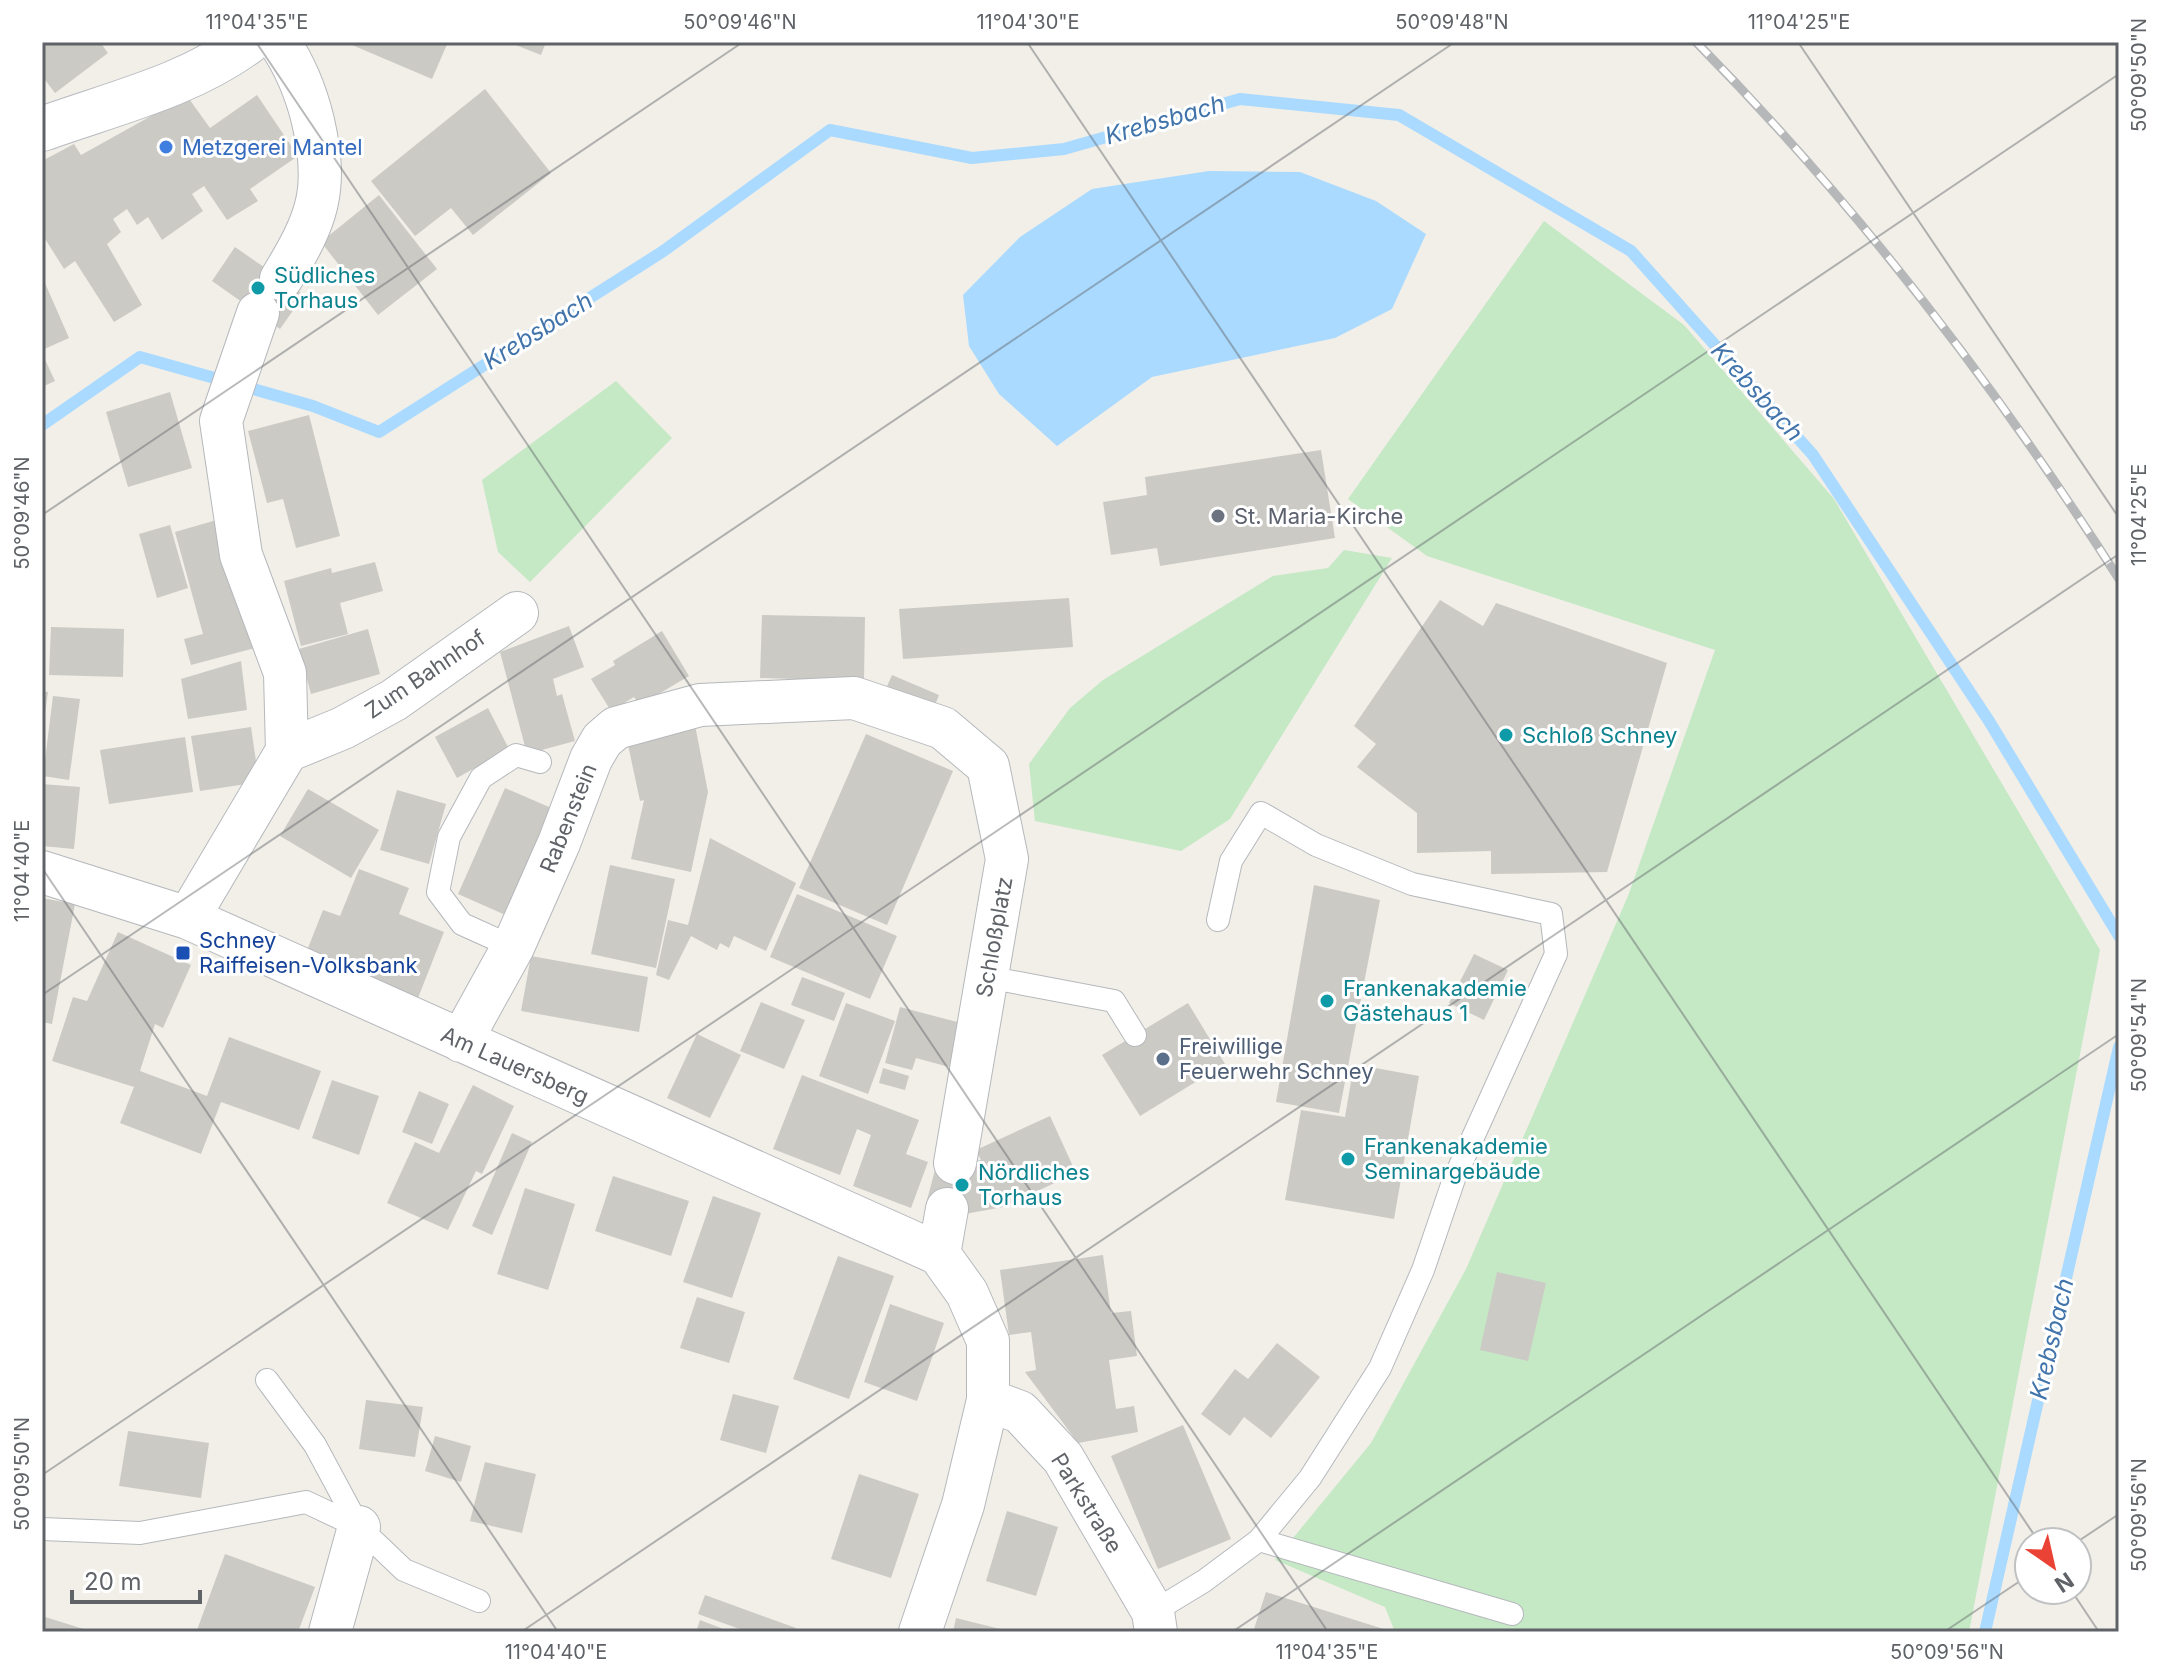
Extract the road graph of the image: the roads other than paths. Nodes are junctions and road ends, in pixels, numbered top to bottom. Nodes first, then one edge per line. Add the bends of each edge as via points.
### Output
1 (248, 42) edge
2 (279, 42) edge
3 (42, 129) edge
4 (517, 613) dead end
5 (854, 698) joint
6 (287, 751) junction
7 (540, 762) dead end
8 (42, 872) edge
9 (188, 918) junction
10 (1218, 920) dead end
11 (513, 947) junction
12 (987, 977) junction
13 (1135, 1035) dead end
14 (461, 1041) junction
15 (955, 1163) dead end
16 (947, 1209) dead end
17 (939, 1254) junction
18 (267, 1380) dead end
19 (988, 1400) junction
20 (359, 1527) junction
21 (42, 1529) edge
22 (1259, 1540) junction
23 (479, 1601) dead end
24 (1512, 1614) dead end
25 (1154, 1622) edge
26 (330, 1632) edge
27 (920, 1632) edge

1 - 3 street via 180,80
2 - 6 street via 304,91 322,170 318,201 243,353 221,421 241,555 285,673
4 - 6 street, Zum Bahnhof via 394,700
5 - 11 street, Rabenstein via 700,705 616,728 591,759
5 - 12 street, Schloßplatz via 943,728 988,766 1007,859
6 - 9 street
7 - 11 lane via 516,755 481,778 449,837 438,892 462,924
8 - 9 street, Am Lauersberg
9 - 14 street, Am Lauersberg
10 - 22 lane via 1231,861 1261,813 1316,845 1412,884 1551,914 1556,954 1454,1179 1423,1270 1380,1368 1310,1478
11 - 14 street, Rabenstein
12 - 13 lane via 1114,1001
12 - 15 street, Schloßplatz
14 - 17 street, Am Lauersberg
16 - 17 street
17 - 19 street via 967,1293 988,1341
18 - 20 lane via 315,1445
19 - 25 street, Parkstraße via 1020,1412 1063,1458
19 - 27 street via 963,1505
20 - 21 lane via 306,1502 140,1533
20 - 23 lane via 404,1570
20 - 26 street
22 - 24 lane
22 - 25 lane

